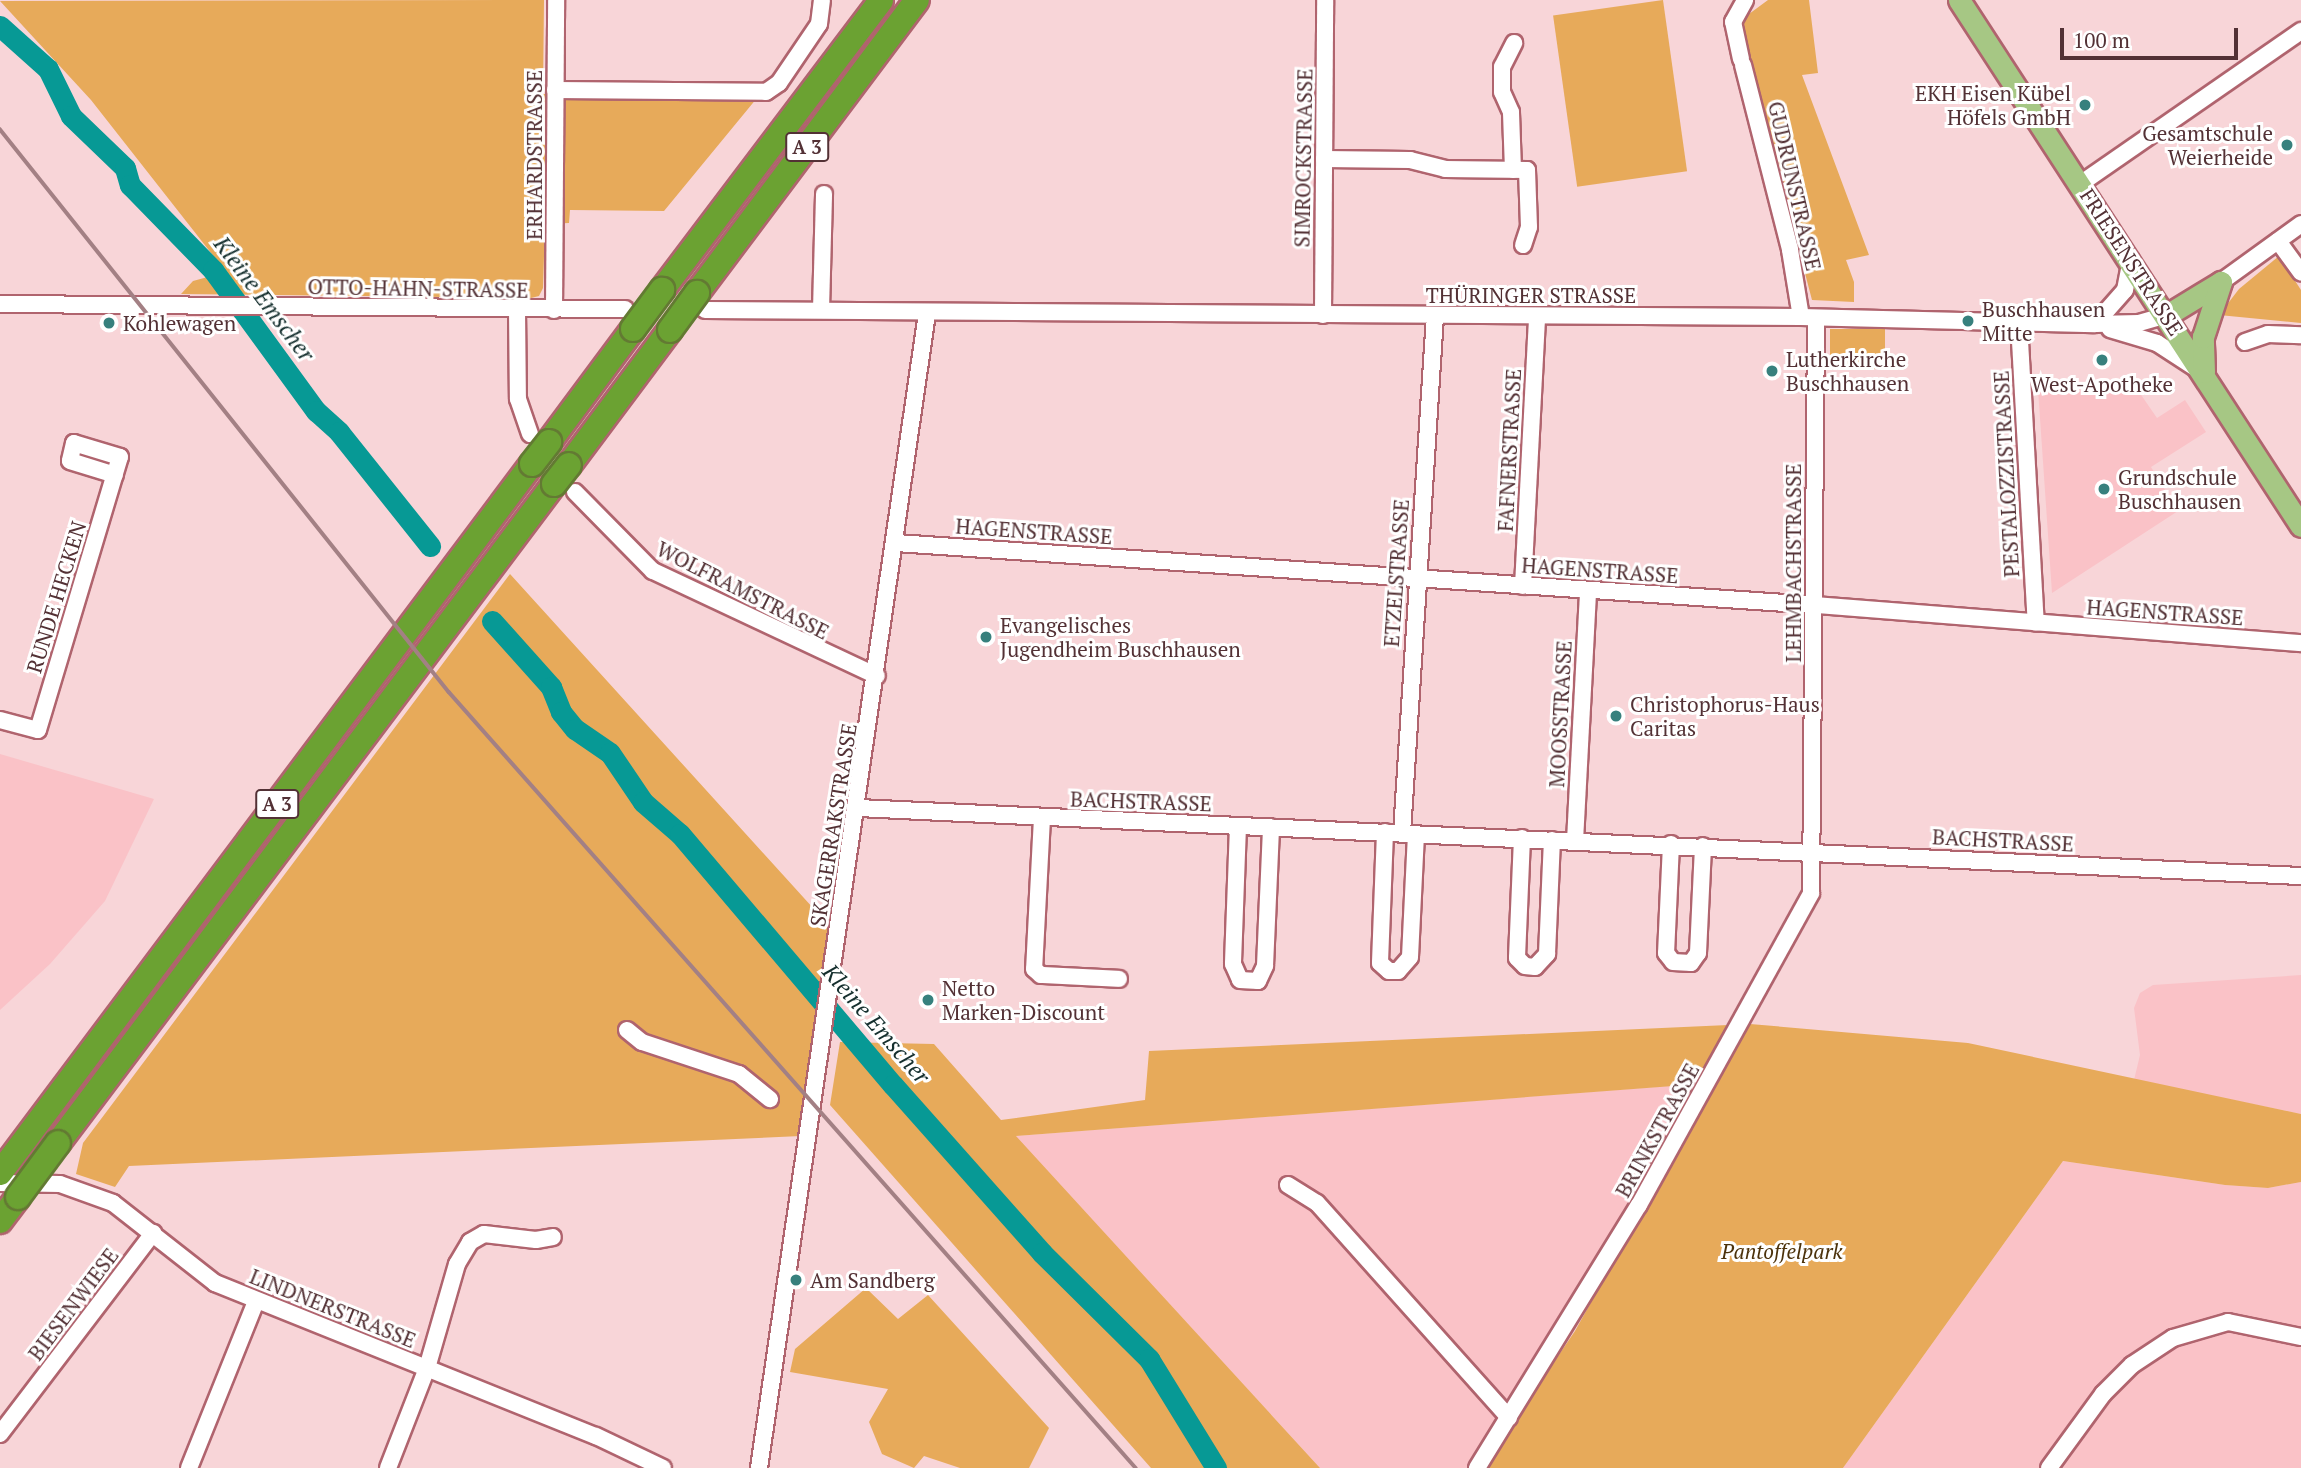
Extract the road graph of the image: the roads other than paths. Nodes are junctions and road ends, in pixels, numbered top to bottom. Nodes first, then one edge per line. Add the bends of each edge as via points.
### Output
1 (555, 0) edge
2 (822, 0) edge
3 (881, 0) edge
4 (917, 0) edge
5 (1325, 0) edge
6 (1745, 0) edge
7 (1959, 0) edge
8 (2301, 31) edge
9 (1514, 43) dead end
10 (555, 90) junction
11 (1324, 159) junction
12 (1520, 170) junction
13 (2080, 184) junction
14 (824, 194) dead end
15 (2301, 225) edge
16 (2278, 241) junction
17 (1523, 245) dead end
18 (2131, 260) junction
19 (2301, 273) edge
20 (2221, 282) junction
21 (701, 302) junction
22 (0, 304) edge
23 (517, 310) junction
24 (554, 310) junction
25 (821, 310) junction
26 (927, 313) junction
27 (2168, 315) junction
28 (1323, 316) junction
29 (1435, 316) junction
30 (1537, 316) junction
31 (1808, 317) junction
32 (629, 319) junction
33 (2019, 323) junction
34 (2095, 324) junction
35 (2301, 335) edge
36 (2245, 342) dead end
37 (2204, 374) junction
38 (539, 438) junction
39 (114, 475) dead end
40 (566, 480) junction
41 (2301, 526) edge
42 (896, 543) junction
43 (1415, 577) junction
44 (1523, 586) junction
45 (1588, 590) junction
46 (1816, 605) junction
47 (2036, 623) junction
48 (2301, 643) edge
49 (877, 676) junction
50 (0, 720) edge
51 (858, 808) junction
52 (1042, 818) junction
53 (1238, 826) junction
54 (1271, 827) junction
55 (1401, 833) junction
56 (1522, 838) junction
57 (1552, 839) junction
58 (1575, 841) junction
59 (1671, 845) junction
60 (1703, 846) junction
61 (1814, 851) junction
62 (2301, 876) edge
63 (1119, 979) dead end
64 (627, 1030) dead end
65 (770, 1099) dead end
66 (0, 1173) edge
67 (1288, 1185) dead end
68 (9, 1190) edge
69 (0, 1221) edge
70 (153, 1233) junction
71 (553, 1237) dead end
72 (256, 1301) junction
73 (2301, 1337) edge
74 (427, 1368) junction
75 (1508, 1418) junction
76 (0, 1434) edge
77 (189, 1468) edge
78 (388, 1468) edge
79 (663, 1468) edge
80 (759, 1468) edge
81 (1477, 1468) edge
82 (2049, 1468) edge

1 - 10 street, ERHARDSTRASSE
2 - 10 street via 819,24 779,83 766,92
3 - 32 highway, A 3, bridge via 662,290
4 - 21 highway, A 3
5 - 11 street, SIMROCKSTRASSE
6 - 31 street, GUDRUNSTRASSE via 1733,22
7 - 13 main road, FRIESENSTRASSE
8 - 13 street
9 - 12 street via 1502,67 1502,92 1511,112
10 - 24 street, ERHARDSTRASSE
11 - 12 street via 1410,160 1445,169
11 - 28 street, SIMROCKSTRASSE
12 - 17 street via 1529,227
13 - 18 main road, FRIESENSTRASSE
14 - 25 street
15 - 16 street
16 - 19 street
16 - 20 street
18 - 27 main road, FRIESENSTRASSE
18 - 34 street via 2125,290
20 - 27 main road
20 - 37 main road via 2203,337
21 - 25 street
21 - 40 highway, A 3, bridge via 670,330
22 - 23 street, OTTO-HAHN-STRASSE
23 - 24 street, OTTO-HAHN-STRASSE
23 - 38 street via 518,399
24 - 32 street, OTTO-HAHN-STRASSE
25 - 26 street, THÜRINGER STRASSE
26 - 28 street, THÜRINGER STRASSE
26 - 42 street, SKAGERRAKSTRASSE
27 - 34 street, THÜRINGER STRASSE via 2139,323
27 - 37 main road, FRIESENSTRASSE
28 - 29 street, THÜRINGER STRASSE
29 - 30 street, THÜRINGER STRASSE
29 - 43 street, ETZELSTRASSE
30 - 31 street, THÜRINGER STRASSE
30 - 44 street, FAFNERSTRASSE
31 - 33 street, THÜRINGER STRASSE
31 - 46 street, LEHMBACHSTRASSE
32 - 38 highway, A 3
33 - 34 street, THÜRINGER STRASSE
33 - 47 street, PESTALOZZISTRASSE
34 - 37 street via 2157,343
35 - 36 street via 2268,334
37 - 41 main road, FRIESENSTRASSE
38 - 66 highway, A 3, bridge via 532,464
39 - 50 street, RUNDE HECKEN via 38,730
40 - 49 street, WOLFRAMSTRASSE via 653,571
40 - 68 highway, A 3, bridge via 58,1143
42 - 43 street, HAGENSTRASSE
42 - 49 street, SKAGERRAKSTRASSE
43 - 44 street, HAGENSTRASSE
43 - 55 street, ETZELSTRASSE
44 - 45 street, HAGENSTRASSE
45 - 46 street, HAGENSTRASSE
45 - 58 street, MOOSSTRASSE
46 - 47 street, HAGENSTRASSE
46 - 61 street, LEHMBACHSTRASSE
47 - 48 street, HAGENSTRASSE
49 - 51 street, SKAGERRAKSTRASSE
51 - 52 street, BACHSTRASSE
51 - 80 street, SKAGERRAKSTRASSE
52 - 53 street, BACHSTRASSE
52 - 63 street, BACHSTRASSE via 1034,969 1041,975
53 - 54 street, BACHSTRASSE
53 - 54 street, BACHSTRASSE via 1233,964 1240,980 1258,981 1265,966
54 - 55 street, BACHSTRASSE
55 - 55 street via 1410,957 1398,971 1389,971 1380,963
55 - 56 street, BACHSTRASSE
56 - 57 street, BACHSTRASSE
56 - 57 street via 1517,958 1530,967 1543,963 1547,954
57 - 58 street, BACHSTRASSE
58 - 59 street, BACHSTRASSE
59 - 60 street, BACHSTRASSE
59 - 60 street via 1666,953 1673,962 1691,963 1698,953
60 - 61 street, BACHSTRASSE
61 - 62 street, BACHSTRASSE
61 - 75 street, BRINKSTRASSE via 1813,885 1802,912 1639,1205
64 - 65 street via 642,1042 739,1074
67 - 75 street via 1317,1203
68 - 69 highway, A 3
68 - 70 street, LINDNERSTRASSE via 71,1188 113,1203
70 - 72 street, LINDNERSTRASSE via 208,1279
70 - 76 street, BIESENWIESE
71 - 74 street via 476,1236 457,1264
72 - 74 street, LINDNERSTRASSE
72 - 77 street
73 - 82 street via 2228,1322 2173,1338 2132,1366 2104,1394
74 - 78 street
74 - 79 street, LINDNERSTRASSE
75 - 81 street, BRINKSTRASSE

